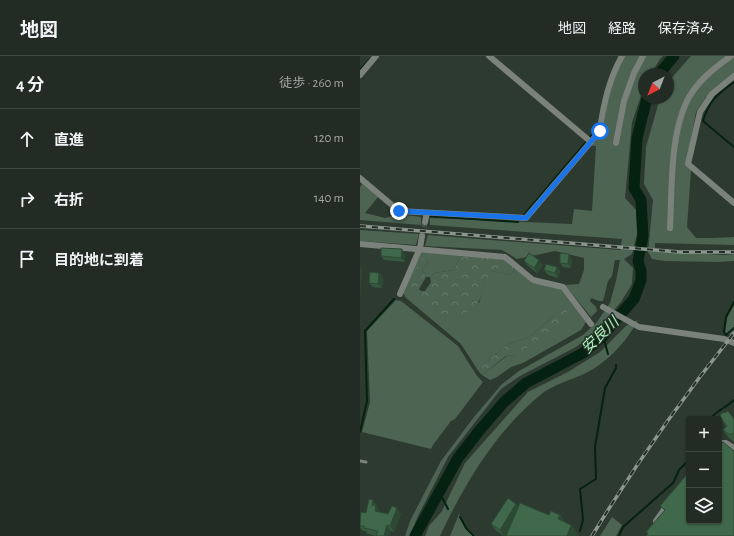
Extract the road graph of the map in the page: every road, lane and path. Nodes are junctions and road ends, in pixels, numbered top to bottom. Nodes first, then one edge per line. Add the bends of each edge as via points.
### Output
1 (376, 56) edge
2 (489, 56) edge
3 (622, 56) edge
4 (643, 56) edge
5 (731, 56) edge
6 (360, 75) edge
7 (734, 76) edge
8 (591, 142) junction
9 (616, 143) dead end
10 (360, 178) edge
11 (734, 203) edge
12 (427, 213) junction
13 (425, 222) tunnel mouth
14 (670, 228) dead end
15 (422, 236) tunnel mouth
16 (360, 244) edge
17 (420, 248) junction
18 (400, 294) dead end
19 (604, 308) dead end
20 (591, 324) dead end
21 (734, 343) edge
22 (722, 443) edge
23 (734, 448) edge
24 (360, 461) edge
25 (366, 462) dead end
26 (671, 500) edge
27 (654, 524) edge

1 - 6 street
2 - 8 street
3 - 8 street via 613,72 600,131
4 - 9 street via 624,101
5 - 14 street via 716,66 699,85 687,102 682,116 675,146
7 - 11 street via 712,94 700,112 688,164
8 - 12 street via 526,218
10 - 12 street via 399,211
12 - 13 street
15 - 17 street
16 - 17 street
17 - 18 street
17 - 20 street via 505,257 533,280 563,287
19 - 21 street via 639,327 724,339
22 - 23 street
24 - 25 lane
26 - 27 street

